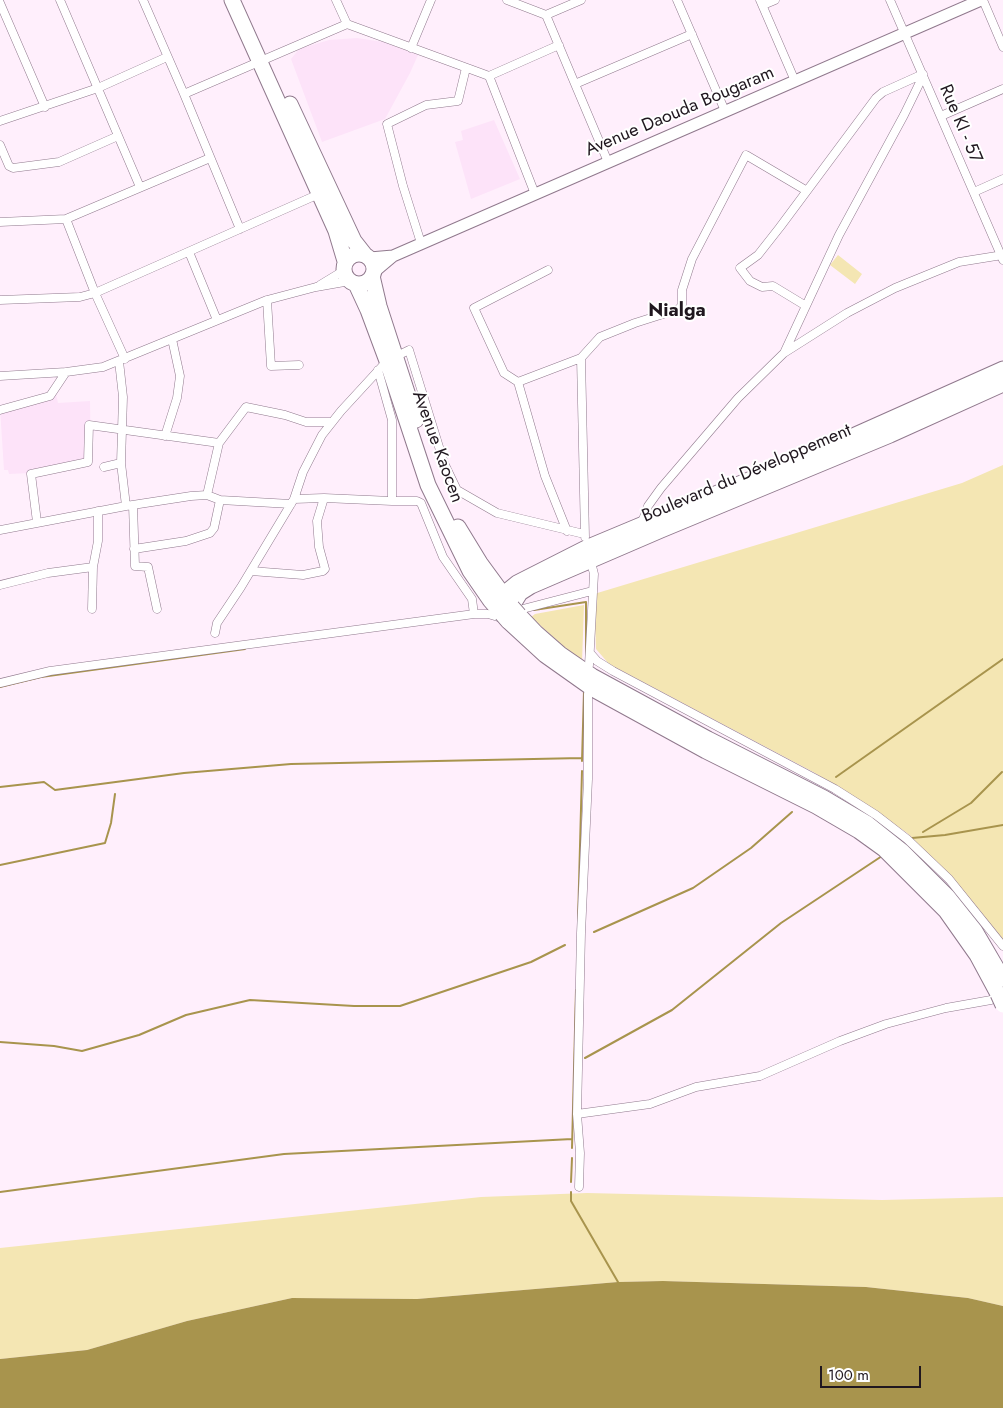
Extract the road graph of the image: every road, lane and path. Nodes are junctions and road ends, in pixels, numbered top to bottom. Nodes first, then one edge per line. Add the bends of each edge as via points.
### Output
1 (60, 0) edge
2 (143, 0) edge
3 (232, 0) edge
4 (243, 0) edge
5 (336, 0) edge
6 (431, 0) edge
7 (507, 0) edge
8 (581, 0) edge
9 (677, 0) edge
10 (775, 0) edge
11 (890, 0) edge
12 (982, 0) edge
13 (0, 3) edge
14 (762, 3) edge
15 (546, 15) junction
16 (347, 24) junction
17 (905, 33) junction
18 (692, 34) junction
19 (559, 45) junction
20 (1003, 47) edge
21 (411, 48) junction
22 (167, 57) junction
23 (264, 60) junction
24 (466, 68) junction
25 (923, 75) junction
26 (489, 76) junction
27 (795, 81) junction
28 (575, 84) junction
29 (98, 88) junction
30 (1003, 89) edge
31 (184, 94) junction
32 (45, 107) junction
33 (725, 111) junction
34 (941, 116) junction
35 (0, 121) edge
36 (118, 136) junction
37 (0, 145) edge
38 (210, 158) junction
39 (608, 162) junction
40 (1003, 179) edge
41 (140, 187) junction
42 (807, 191) junction
43 (974, 192) junction
44 (319, 194) junction
45 (535, 194) junction
46 (66, 219) junction
47 (0, 222) edge
48 (240, 229) junction
49 (422, 243) junction
50 (189, 252) junction
51 (1002, 257) edge
52 (370, 265) junction
53 (548, 270) dead end
54 (348, 275) junction
55 (316, 287) junction
56 (95, 293) junction
57 (0, 300) edge
58 (267, 300) junction
59 (806, 306) junction
60 (218, 320) junction
61 (172, 339) junction
62 (784, 353) junction
63 (580, 358) junction
64 (122, 360) junction
65 (387, 362) junction
66 (299, 365) dead end
67 (1003, 369) edge
68 (66, 372) junction
69 (0, 376) edge
70 (518, 382) junction
71 (1003, 384) edge
72 (0, 410) edge
73 (332, 422) junction
74 (122, 429) junction
75 (165, 436) junction
76 (219, 443) junction
77 (121, 463) junction
78 (104, 467) dead end
79 (208, 495) junction
80 (324, 498) junction
81 (720, 499) junction
82 (220, 500) junction
83 (392, 501) junction
84 (292, 502) junction
85 (130, 506) junction
86 (98, 511) junction
87 (684, 514) junction
88 (38, 522) junction
89 (641, 526) junction
90 (0, 530) edge
91 (567, 531) junction
92 (134, 548) junction
93 (587, 548) junction
94 (93, 567) junction
95 (251, 571) junction
96 (490, 576) junction
97 (517, 583) junction
98 (0, 585) edge
99 (592, 591) junction
100 (92, 609) dead end
101 (157, 609) dead end
102 (508, 610) junction
103 (474, 614) junction
104 (215, 633) dead end
105 (590, 652) junction
106 (589, 665) dead end
107 (0, 683) edge
108 (588, 694) dead end
109 (1003, 946) edge
110 (1002, 996) edge
111 (577, 1114) junction
112 (579, 1187) dead end

1 - 29 street
2 - 22 street
3 - 23 highway, Avenue Kaocen
4 - 23 highway, Avenue Kaocen
5 - 16 street
6 - 21 street
7 - 15 street
8 - 15 street
9 - 18 street
10 - 14 street
11 - 17 street, Rue KI - 57
12 - 17 street, Avenue Daouda Bougaram
12 - 20 street
13 - 32 street
14 - 27 street
15 - 19 street
16 - 21 street
16 - 23 street
17 - 25 street, Rue KI - 57
17 - 27 street, Avenue Daouda Bougaram
18 - 28 street
18 - 33 street
19 - 26 street
19 - 28 street
21 - 24 street
22 - 29 street
22 - 31 street
23 - 31 street
23 - 44 highway, Avenue Kaocen
23 - 52 highway, Avenue Kaocen via 354,241
24 - 26 street
24 - 49 street via 458,101 426,105 387,124
25 - 34 street, Rue KI - 57
25 - 42 street via 876,98
25 - 59 street via 839,235
26 - 45 street
27 - 33 street, Avenue Daouda Bougaram
28 - 39 street
29 - 32 street
29 - 36 street
30 - 34 street
31 - 38 street
32 - 35 street
33 - 39 street, Avenue Daouda Bougaram
34 - 43 street, Rue KI - 57
36 - 37 street via 59,162 13,168
36 - 41 street
38 - 41 street
38 - 48 street
39 - 45 street, Avenue Daouda Bougaram
40 - 43 street
41 - 46 street
42 - 59 street via 758,255 740,269 750,282 762,287 773,286
42 - 63 street via 746,155 692,259 680,309 600,337
43 - 51 street, Rue KI - 57
44 - 48 street
44 - 54 highway, Avenue Kaocen via 336,231
45 - 49 street, Avenue Daouda Bougaram
46 - 47 street
46 - 56 street
48 - 50 street
49 - 52 street, Avenue Daouda Bougaram
50 - 56 street
50 - 60 street
51 - 62 street via 959,262 895,288 847,313
52 - 54 highway via 365,283
52 - 54 highway via 354,254
52 - 65 highway, Avenue Kaocen
53 - 70 street via 474,308 504,373
54 - 55 street
54 - 55 street
54 - 65 highway, Avenue Kaocen via 368,310
55 - 58 street
56 - 57 street via 80,297
56 - 64 street
58 - 60 street
58 - 66 street via 271,366
59 - 62 street
60 - 61 street
61 - 64 street
61 - 75 street via 180,376
62 - 89 street via 738,398 661,488 648,506
63 - 70 street
63 - 93 street
64 - 68 street via 102,367
64 - 74 street
65 - 73 street
65 - 83 street via 392,420
65 - 91 street via 409,350 444,463 457,490 497,513
65 - 96 highway, Avenue Kaocen via 443,495 461,532
65 - 102 highway, Avenue Kaocen via 428,485 470,571 490,600
67 - 81 highway, Boulevard du Développement
68 - 69 street
68 - 72 street via 50,396
70 - 91 street via 545,476
71 - 81 highway, Boulevard du Développement via 890,435
73 - 76 street via 306,422 246,407
73 - 84 street via 302,472
74 - 75 street
74 - 77 street
74 - 88 street via 89,425 88,462 31,474
75 - 76 street
76 - 79 street
77 - 78 street
77 - 85 street
79 - 82 street
79 - 85 street
80 - 83 street
80 - 84 street
80 - 95 street via 317,521 323,571 303,575
81 - 87 highway, Boulevard du Développement
82 - 84 street
82 - 92 street via 210,533 186,541
83 - 103 street via 421,503 443,556 472,599
84 - 95 street
85 - 86 street
85 - 92 street
86 - 88 street
86 - 94 street via 98,540
87 - 89 highway, Boulevard du Développement
87 - 93 highway, Boulevard du Développement
88 - 90 street
89 - 93 highway, Boulevard du Développement
91 - 93 street
92 - 101 street via 136,566 148,567
93 - 97 highway, Boulevard du Développement
93 - 99 street via 594,574
93 - 102 highway, Boulevard du Développement via 518,595
94 - 98 street via 48,573
94 - 100 street
95 - 104 street via 216,622
96 - 97 highway via 503,583
96 - 102 highway, Avenue Kaocen
97 - 102 highway, Boulevard du Développement
99 - 103 street via 527,606 498,617
99 - 105 street
102 - 110 highway via 592,676 802,793 868,824 946,911
103 - 107 street via 50,671
105 - 106 street
105 - 109 street via 597,661 835,789 876,815 950,879
108 - 111 street
110 - 111 street via 886,1024 840,1040 760,1076 696,1087 650,1104
111 - 112 street

